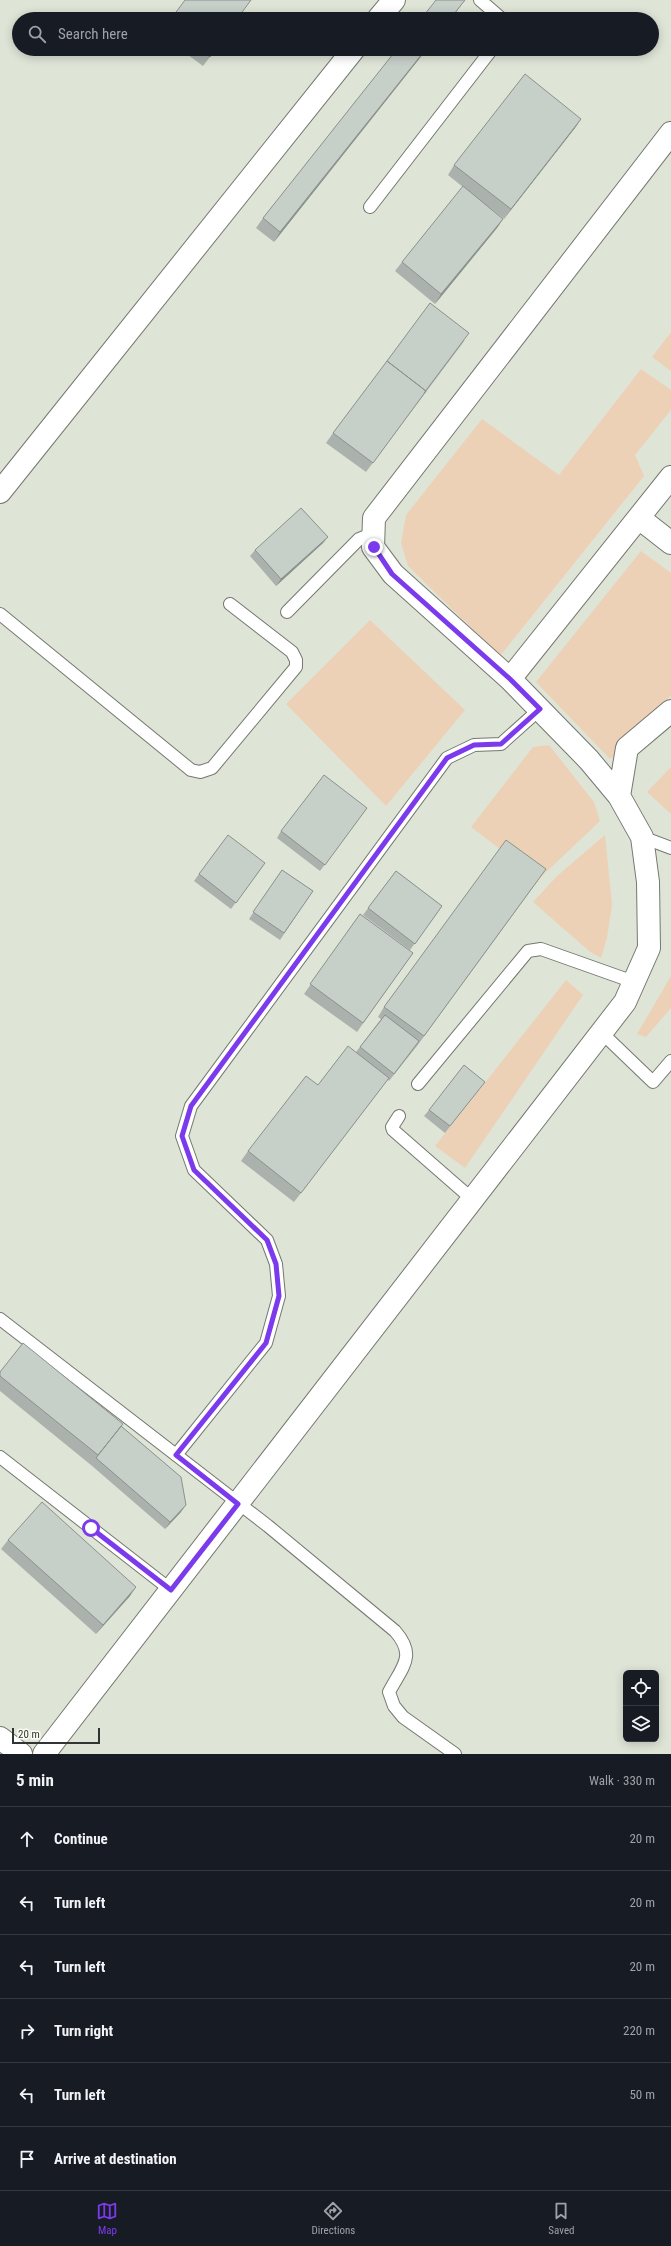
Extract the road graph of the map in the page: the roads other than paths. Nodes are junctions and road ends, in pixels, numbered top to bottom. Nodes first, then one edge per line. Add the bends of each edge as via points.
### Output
1 (394, 0) edge
2 (480, 0) edge
3 (384, 12) edge
4 (494, 12) edge
5 (348, 56) edge
6 (487, 56) edge
7 (671, 133) edge
8 (370, 207) dead end
9 (671, 478) edge
10 (0, 492) edge
11 (639, 518) junction
12 (374, 532) junction
13 (671, 543) edge
14 (230, 604) dead end
15 (287, 612) dead end
16 (0, 614) edge
17 (510, 679) junction
18 (540, 709) junction
19 (671, 711) edge
20 (619, 796) junction
21 (642, 838) junction
22 (671, 848) edge
23 (634, 982) junction
24 (601, 1032) junction
25 (671, 1061) edge
26 (418, 1084) dead end
27 (399, 1116) dead end
28 (472, 1199) junction
29 (0, 1319) edge
30 (176, 1455) junction
31 (0, 1457) edge
32 (238, 1504) junction
33 (171, 1590) junction
34 (0, 1738) edge
35 (21, 1754) edge
36 (44, 1754) edge
37 (455, 1754) edge

1 - 3 street
2 - 4 lane
5 - 10 street
6 - 8 lane
7 - 12 street via 374,518
9 - 11 street
11 - 13 street
11 - 17 street
12 - 15 lane via 359,539
12 - 17 street via 374,547 392,574
14 - 16 lane via 292,652 296,667 212,768 200,772 191,770
17 - 18 street
18 - 20 street
18 - 30 lane via 501,744 474,745 447,758 191,1106 182,1136 194,1170 267,1240 276,1264 279,1296 266,1343
19 - 20 street via 627,748
20 - 21 street
21 - 22 lane
21 - 23 street via 648,882 649,948
23 - 24 street via 625,1002
23 - 26 lane via 542,949 528,951
24 - 25 lane via 653,1082
24 - 28 street
27 - 28 lane via 392,1130
28 - 32 street
29 - 30 lane
30 - 32 lane
31 - 33 lane
32 - 33 street
32 - 37 lane via 268,1526 405,1642 407,1656 389,1692 394,1706 403,1717
33 - 36 street
34 - 35 street

